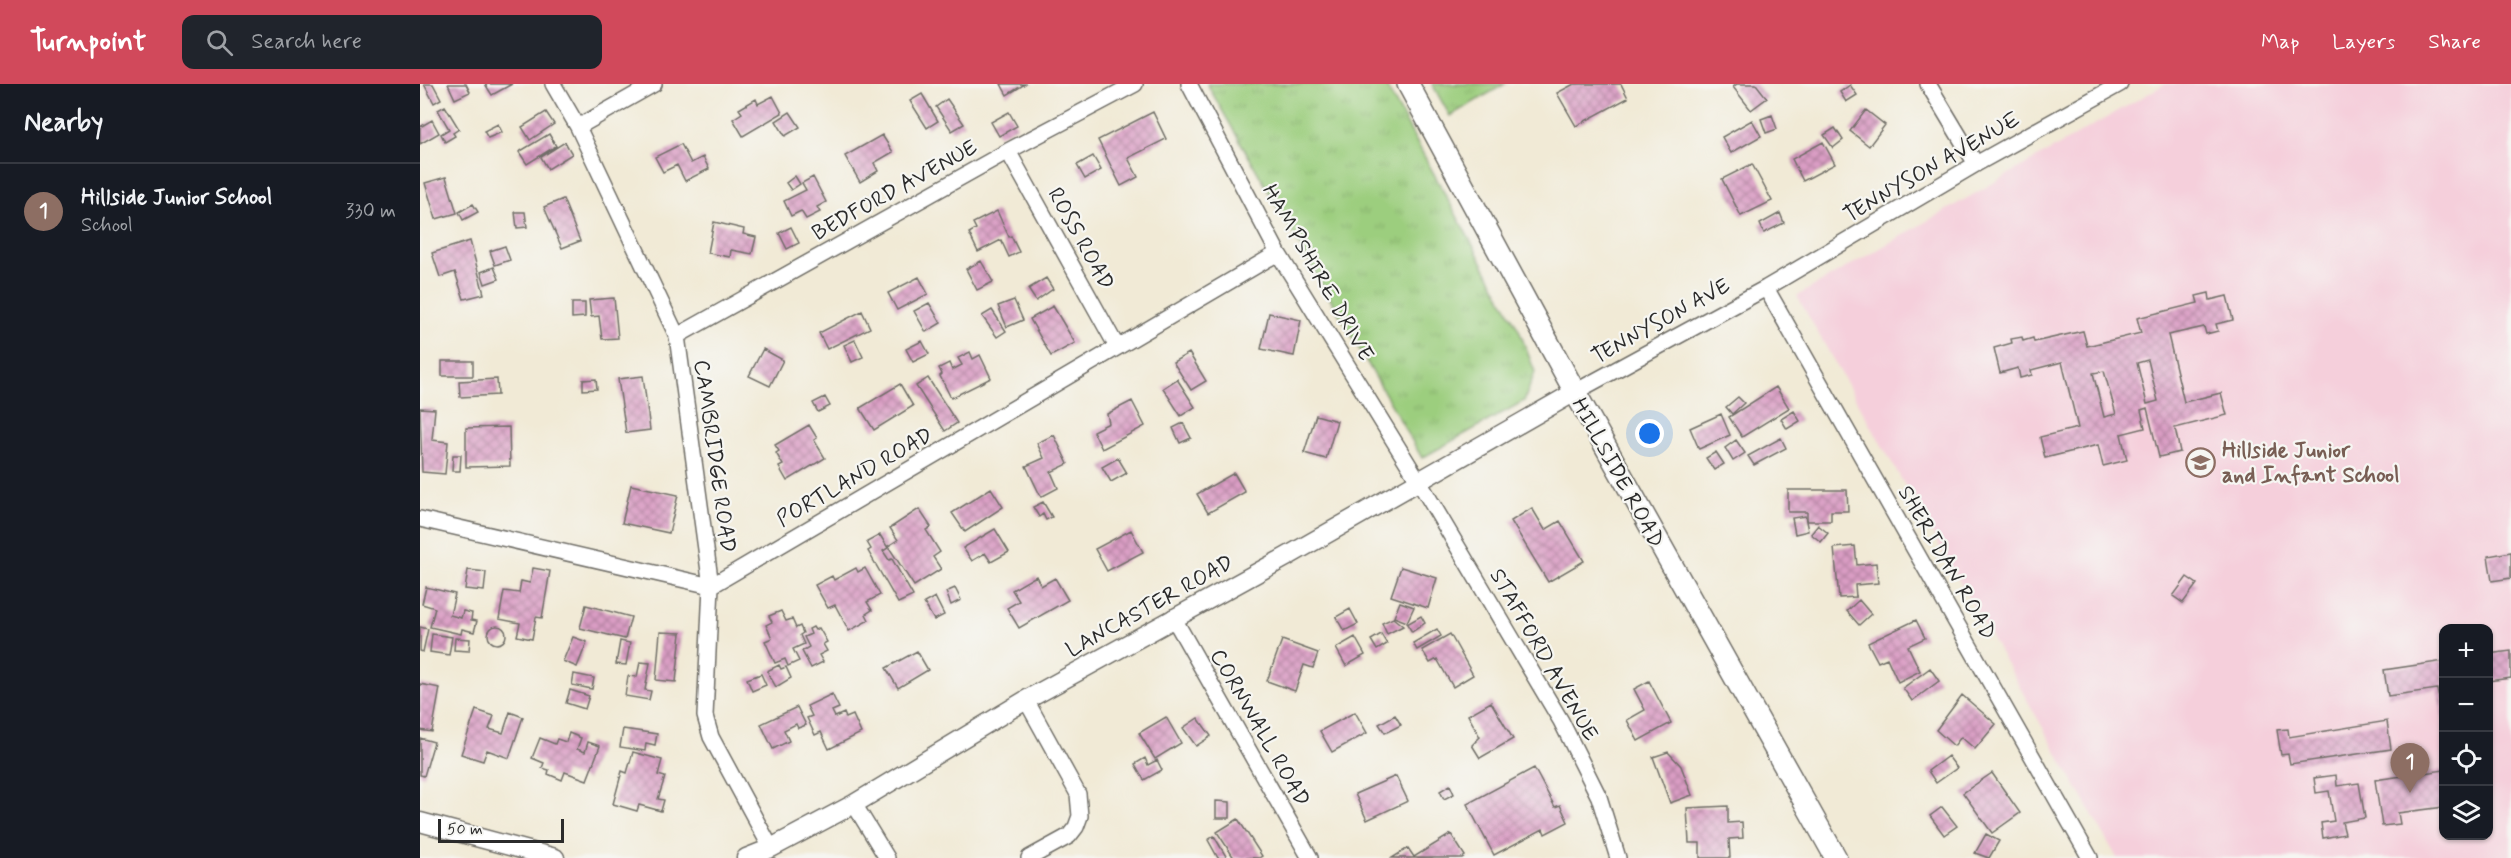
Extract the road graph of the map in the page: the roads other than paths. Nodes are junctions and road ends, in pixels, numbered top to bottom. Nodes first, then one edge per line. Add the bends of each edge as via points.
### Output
1 (553, 84) edge
2 (654, 84) edge
3 (1135, 84) edge
4 (1189, 84) edge
5 (1408, 84) edge
6 (1928, 84) edge
7 (2120, 84) edge
8 (578, 127) junction
9 (1008, 151) junction
10 (1976, 164) junction
11 (1278, 253) junction
12 (1766, 288) junction
13 (677, 336) junction
14 (1117, 348) junction
15 (1575, 392) junction
16 (1418, 480) junction
17 (420, 519) edge
18 (711, 586) junction
19 (1173, 617) junction
20 (1026, 700) junction
21 (854, 804) junction
22 (420, 822) edge
23 (771, 848) junction
24 (544, 857) edge
25 (746, 858) edge
26 (887, 858) edge
27 (1029, 858) edge
28 (1310, 858) edge
29 (1618, 858) edge
30 (1836, 858) edge
31 (2090, 858) edge

1 - 8 street, CAMBRIDGE ROAD
2 - 8 street
3 - 9 street, BEDFORD AVENUE
4 - 11 street, HAMPSHIRE DRIVE
5 - 15 main road, HILLSIDE ROAD
6 - 10 street
7 - 10 street, TENNYSON AVENUE
8 - 13 street, CAMBRIDGE ROAD
9 - 13 street, BEDFORD AVENUE
9 - 14 street, ROSS ROAD
10 - 12 street, TENNYSON AVENUE
11 - 14 street, PORTLAND ROAD
11 - 16 street, HAMPSHIRE DRIVE
12 - 15 street, TENNYSON AVE
12 - 31 street, SHERIDAN ROAD
13 - 18 street, CAMBRIDGE ROAD
14 - 18 street, PORTLAND ROAD
15 - 16 street, LANCASTER ROAD
15 - 30 main road, HILLSIDE ROAD
16 - 19 street, LANCASTER ROAD
16 - 29 street, STAFFORD AVENUE via 1561,721 1599,797
17 - 18 street
18 - 23 street, CAMBRIDGE ROAD via 705,716 711,737
19 - 20 street, LANCASTER ROAD
19 - 28 street, CORNWALL ROAD
20 - 21 street, LANCASTER ROAD
20 - 27 street via 1078,794 1080,816 1069,836
21 - 23 street, LANCASTER ROAD
21 - 26 street
22 - 24 street
23 - 25 street, LANCASTER ROAD

